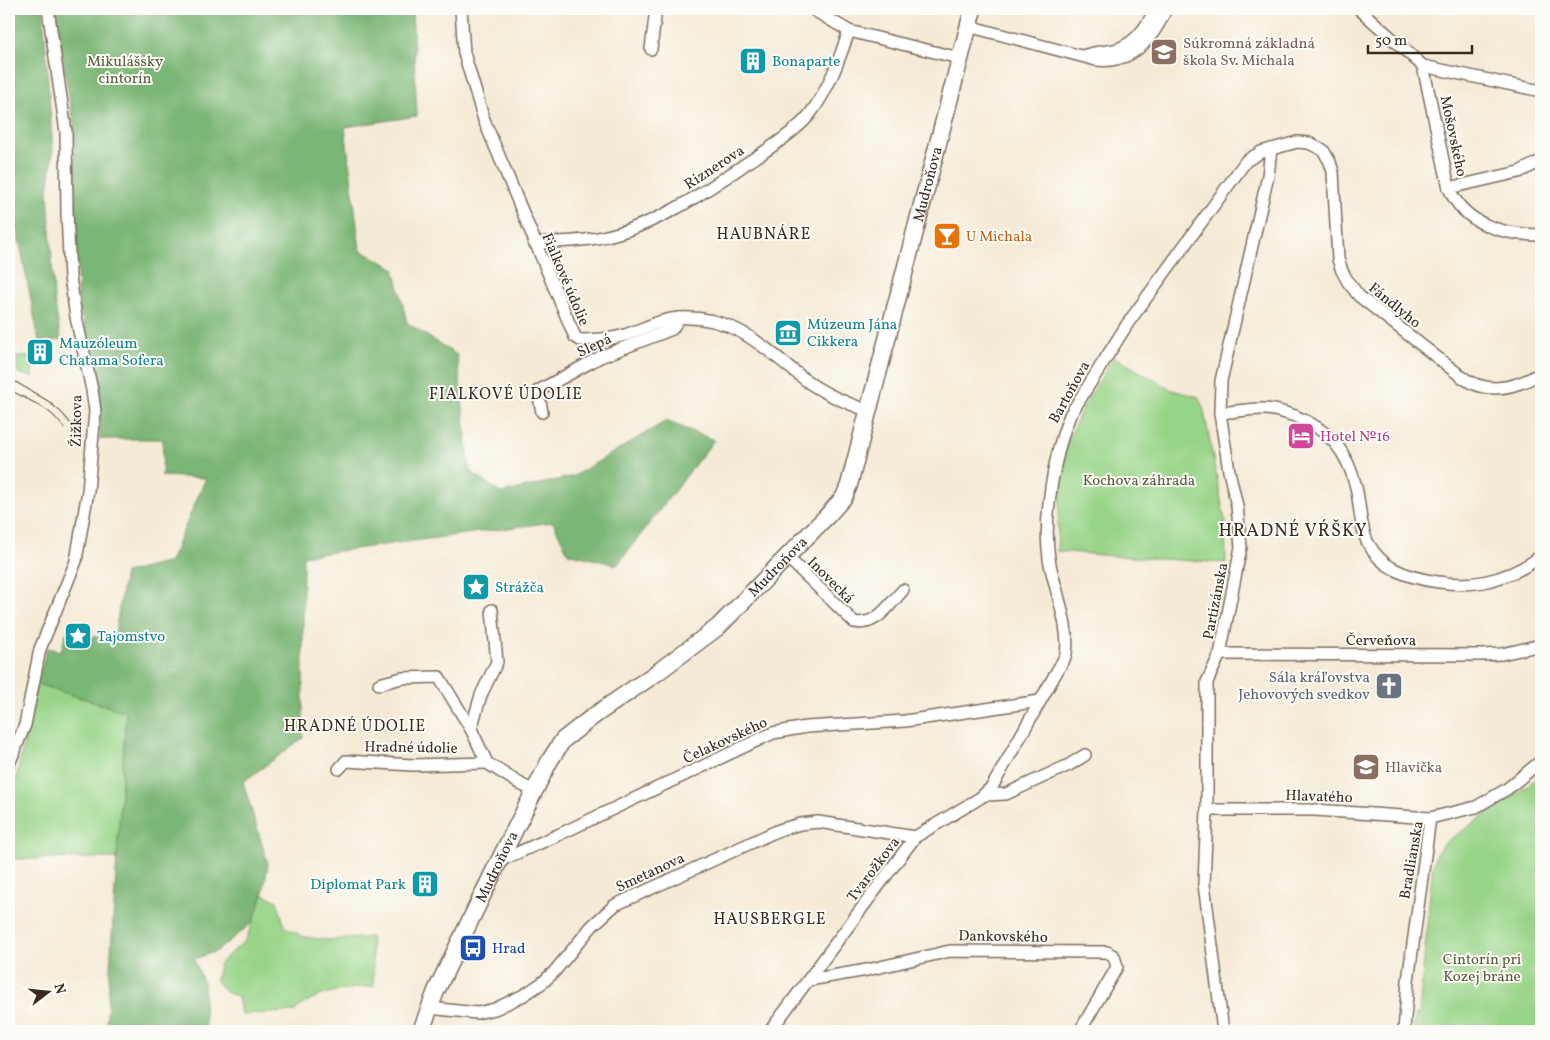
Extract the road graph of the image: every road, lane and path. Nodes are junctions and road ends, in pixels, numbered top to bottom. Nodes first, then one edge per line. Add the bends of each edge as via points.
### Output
1 (48, 9) edge
2 (461, 9) edge
3 (656, 9) edge
4 (812, 9) edge
5 (973, 9) edge
6 (1155, 9) edge
7 (1166, 9) edge
8 (1360, 9) edge
9 (968, 26) junction
10 (849, 32) junction
11 (651, 49) dead end
12 (1081, 56) junction
13 (959, 58) junction
14 (1423, 66) junction
15 (1541, 91) edge
16 (1271, 149) junction
17 (1541, 162) edge
18 (1449, 188) junction
19 (1541, 235) edge
20 (534, 244) junction
21 (679, 318) junction
22 (1541, 373) edge
23 (542, 412) dead end
24 (869, 412) junction
25 (1220, 414) junction
26 (1541, 556) edge
27 (787, 557) junction
28 (903, 590) dead end
29 (492, 610) dead end
30 (1541, 645) edge
31 (1220, 654) junction
32 (379, 684) dead end
33 (1040, 701) junction
34 (471, 729) junction
35 (1085, 755) dead end
36 (1541, 762) edge
37 (488, 763) junction
38 (9, 764) edge
39 (339, 769) dead end
40 (535, 791) junction
41 (985, 795) junction
42 (1207, 810) junction
43 (1430, 818) junction
44 (916, 837) junction
45 (499, 861) junction
46 (809, 980) junction
47 (429, 1008) junction
48 (421, 1031) edge
49 (770, 1031) edge
50 (1080, 1031) edge
51 (1223, 1031) edge
52 (1404, 1031) edge

1 - 38 street, Žižkova via 66,132 70,277 95,410 88,491 76,561 40,649 25,725
2 - 20 street, Fialkové údolie via 464,53 484,120
3 - 11 street
4 - 10 street
5 - 9 street, Mudroňova
6 - 12 street via 1145,27 1128,44
7 - 12 street via 1150,38 1134,52 1108,60
8 - 14 street
9 - 12 street
9 - 13 street, Mudroňova
10 - 13 street
10 - 20 street, Riznerova via 815,108 768,149 686,203 644,224 603,237
13 - 24 street, Mudroňova
14 - 15 street
14 - 18 street, Mošovského
16 - 22 street, Fándlyho via 1305,142 1327,156 1333,172 1338,259 1348,282 1366,302 1462,377 1477,385 1491,389 1508,388
16 - 25 street, Partizánska via 1268,176 1221,381
16 - 33 street, Bartoňova via 1246,161 1225,188 1128,322 1070,415 1058,452 1048,534 1066,652
17 - 18 street via 1520,172
18 - 19 street, Mošovského via 1463,210 1483,223 1505,231
20 - 21 street, Fialkové údolie via 575,337 580,340 620,337
21 - 23 street, Slepá via 672,328 600,357 538,392
21 - 24 street, Fialkové údolie via 720,321 744,332 813,385
24 - 27 street, Mudroňova via 844,497
25 - 26 street via 1263,408 1276,410 1326,434 1341,450 1351,471 1366,541 1380,560 1395,570 1431,580 1470,584 1507,576
25 - 31 street, Partizánska via 1241,547
27 - 28 street, Inovecká via 854,622 863,623 876,618
27 - 40 street, Mudroňova via 718,627 563,740
29 - 34 street, Hradné údolie via 497,662 481,695
30 - 31 street, Červeňova via 1482,655
31 - 42 street, Partizánska via 1207,682
32 - 34 street, Hradné údolie via 402,678 439,677
33 - 41 street, Tvarožkova via 995,783
33 - 45 street, Čelakovského via 905,721 806,727 773,733
34 - 37 street, Hradné údolie
35 - 41 street, Tvarožkova via 1006,794
36 - 43 street, Bradlianska via 1507,789 1476,807
37 - 39 street, Hradné údolie via 413,765 346,761
37 - 40 street
40 - 45 street, Mudroňova
41 - 44 street, Tvarožkova
42 - 43 street, Hlavatého via 1315,810
42 - 51 street, Partizánska via 1204,884
43 - 52 street, Bradlianska
44 - 46 street, Tvarožkova
44 - 47 street, Smetanova via 818,822 778,830 615,905 592,926 546,980 518,998 477,1013
45 - 47 street, Mudroňova
46 - 49 street, Tvarožkova
46 - 50 street, Dankovského via 950,951 1107,952 1114,956 1117,966
47 - 48 street, Mudroňova

